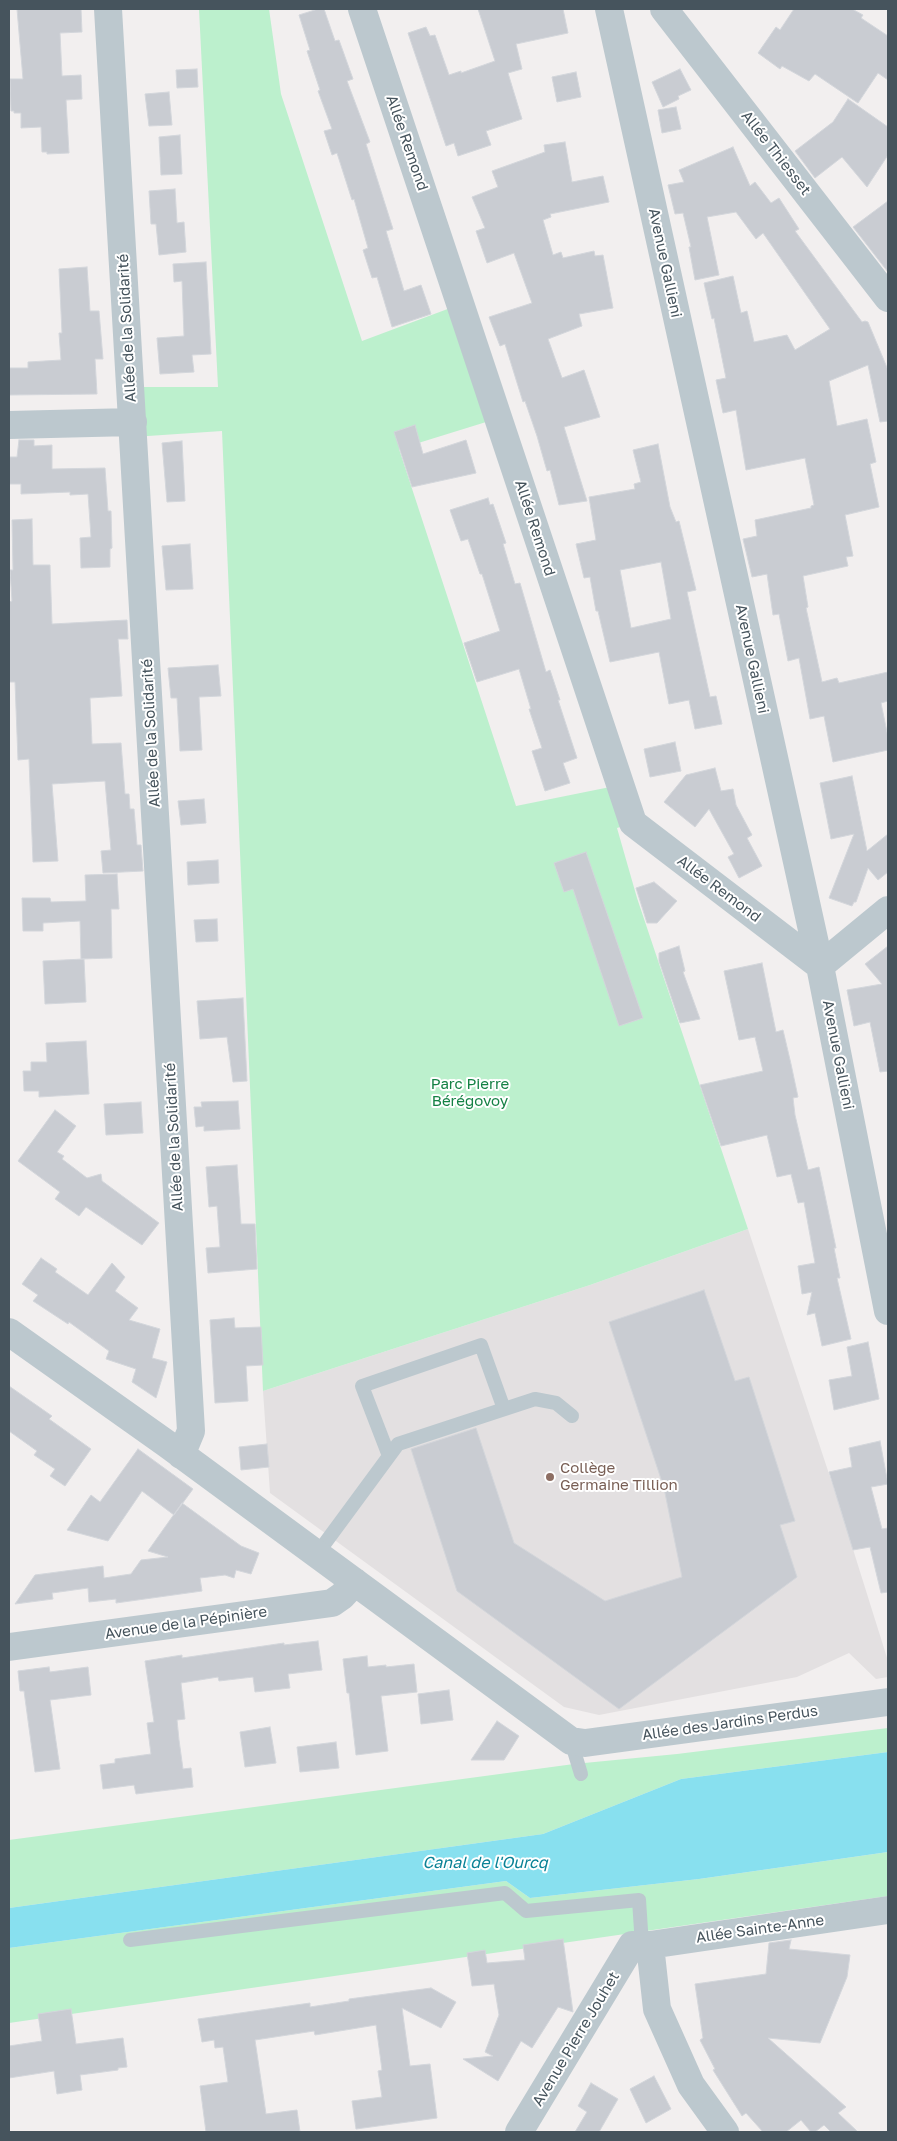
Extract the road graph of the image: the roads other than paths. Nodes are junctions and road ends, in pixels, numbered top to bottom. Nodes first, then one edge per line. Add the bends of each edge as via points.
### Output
1 (108, 9) edge
2 (362, 9) edge
3 (610, 9) edge
4 (664, 9) edge
5 (888, 298) edge
6 (133, 422) junction
7 (9, 425) edge
8 (888, 910) edge
9 (820, 966) junction
10 (888, 1311) edge
11 (9, 1332) edge
12 (504, 1409) junction
13 (572, 1416) dead end
14 (181, 1455) junction
15 (389, 1456) junction
16 (318, 1554) junction
17 (355, 1582) junction
18 (9, 1646) edge
19 (888, 1702) edge
20 (571, 1741) junction
21 (581, 1774) dead end
22 (888, 1910) edge
23 (130, 1940) dead end
24 (641, 1945) junction
25 (519, 2132) edge
26 (725, 2132) edge

1 - 6 street, Allée de la Solidarité
2 - 9 street, Allée Remond via 633,823
3 - 9 street, Avenue Gallieni
4 - 5 street, Allée Thiesset
6 - 7 street
6 - 14 street, Allée de la Solidarité via 191,1431
8 - 9 street
9 - 10 street, Avenue Gallieni
11 - 14 street
12 - 13 lane via 535,1399 556,1402
12 - 15 lane via 398,1444
12 - 15 lane via 481,1345 362,1386
14 - 16 street
15 - 16 lane
16 - 17 street
17 - 18 street, Avenue de la Pépinière via 332,1603
17 - 20 street
19 - 20 street, Allée des Jardins Perdus via 584,1743
20 - 21 lane
22 - 24 street, Allée Sainte-Anne
23 - 24 lane via 505,1893 526,1911 639,1900
24 - 25 street, Avenue Pierre Jouhet
24 - 26 street via 657,2009 691,2085

